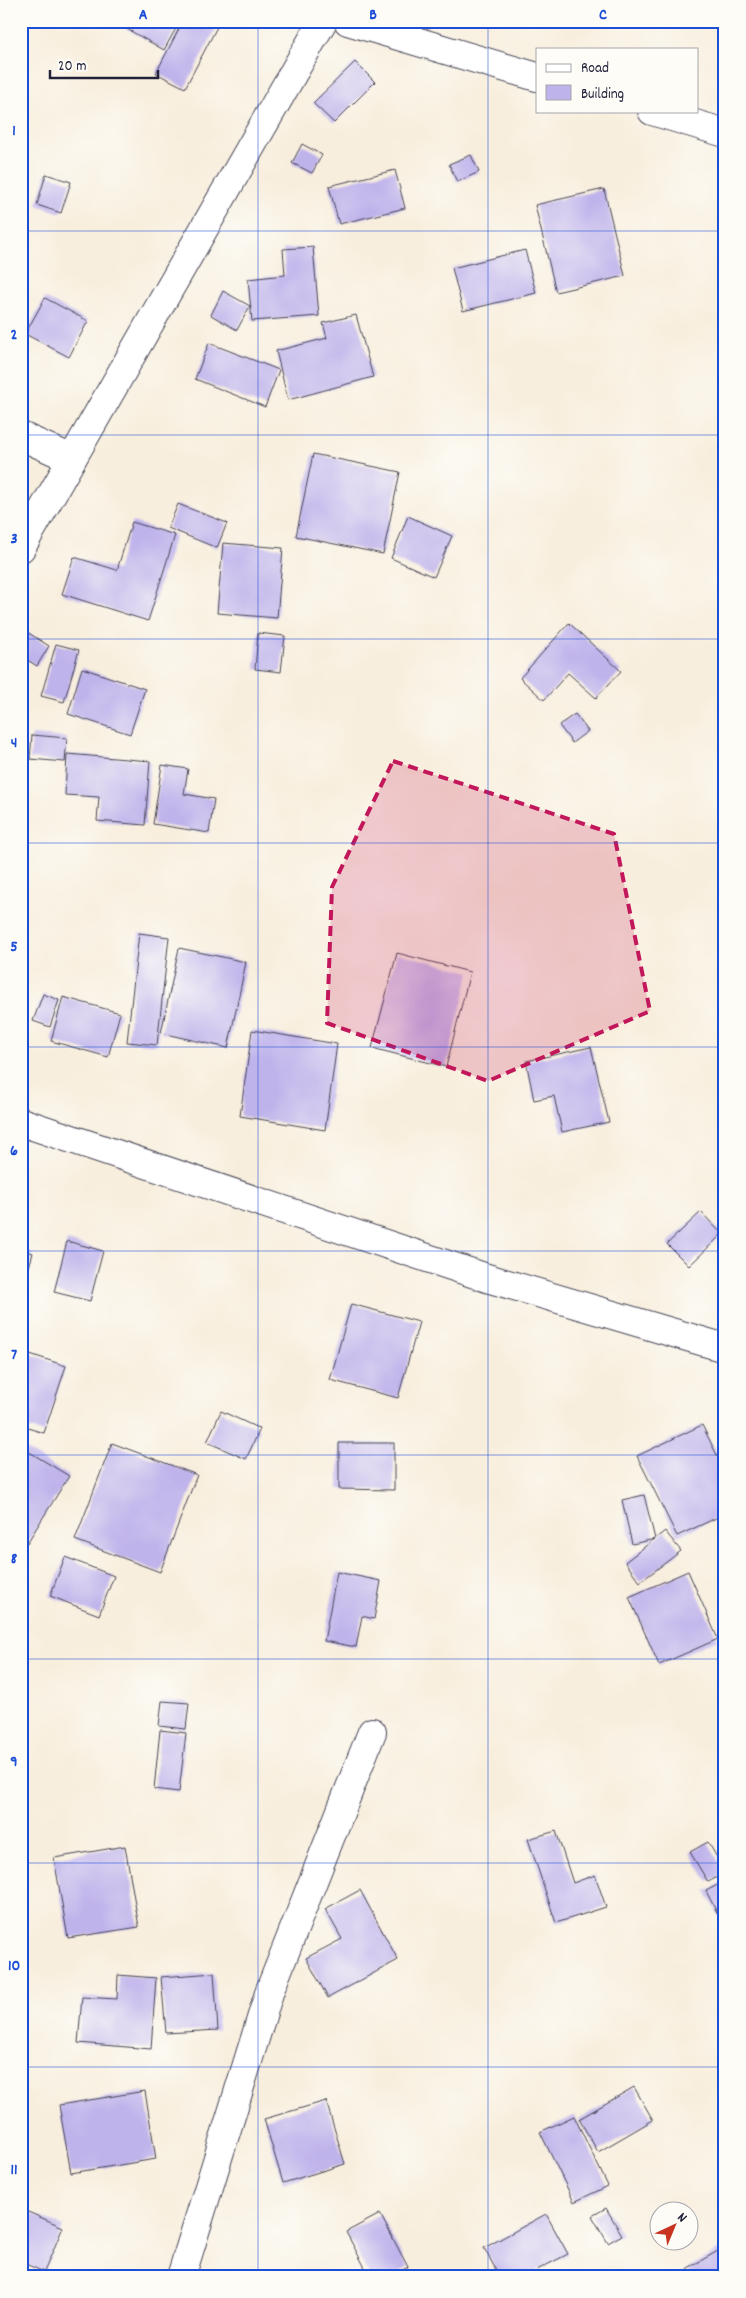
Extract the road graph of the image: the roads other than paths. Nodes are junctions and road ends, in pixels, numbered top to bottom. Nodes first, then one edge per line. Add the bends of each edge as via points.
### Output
1 (323, 21) edge
2 (348, 21) edge
3 (536, 77) edge
4 (655, 112) edge
5 (725, 133) edge
6 (21, 436) edge
7 (72, 459) junction
8 (21, 548) edge
9 (21, 1122) edge
10 (725, 1348) edge
11 (372, 1732) dead end
12 (181, 2277) edge

1 - 7 street
2 - 3 street
4 - 5 street
6 - 7 street
7 - 8 street
9 - 10 street via 487,1278
11 - 12 street via 270,1990

